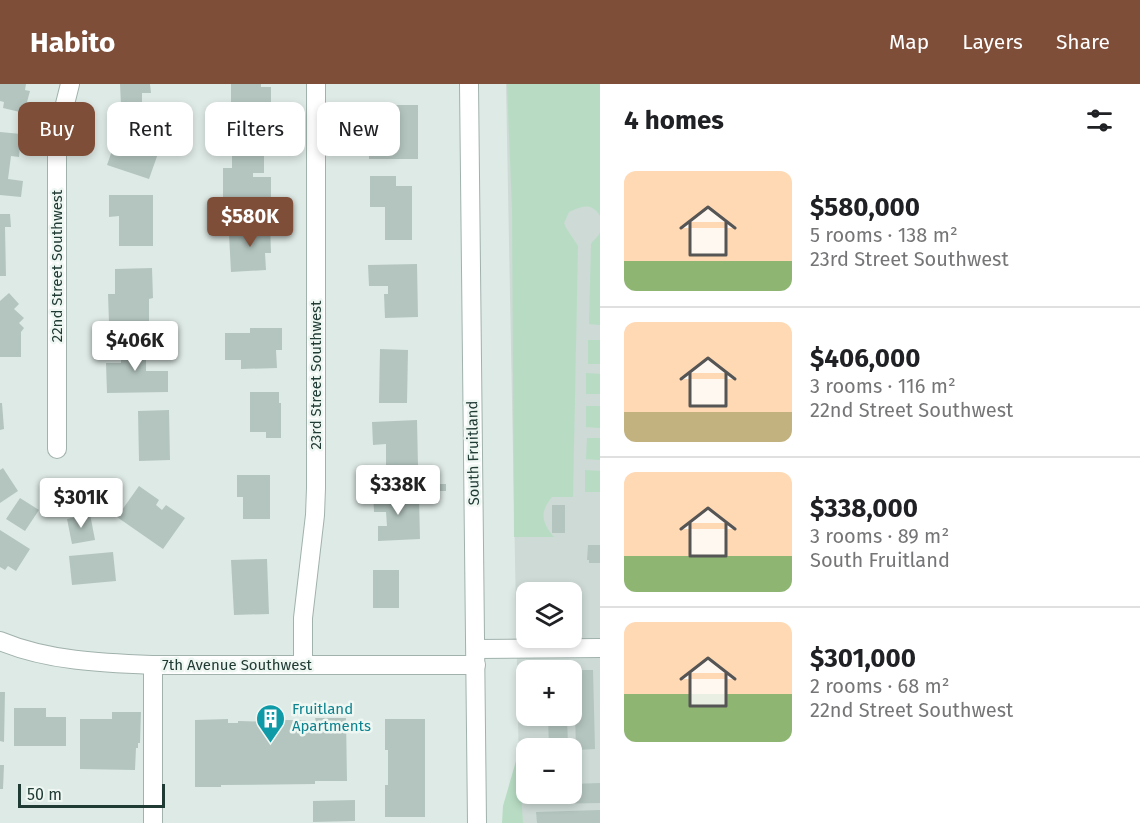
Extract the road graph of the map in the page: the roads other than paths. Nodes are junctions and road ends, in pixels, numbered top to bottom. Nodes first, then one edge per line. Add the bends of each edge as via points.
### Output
1 (70, 84) edge
2 (316, 84) edge
3 (469, 84) edge
4 (57, 449) dead end
5 (0, 641) edge
6 (600, 648) edge
7 (476, 657) junction
8 (153, 665) junction
9 (303, 665) junction
10 (153, 823) edge
11 (477, 823) edge

1 - 4 street, 22nd Street Southwest via 57,154
2 - 9 street, 23rd Street Southwest via 316,488 303,618
3 - 7 street, South Fruitland
5 - 8 street, 7th Avenue Southwest via 74,660
6 - 7 street, 7th Avenue Southwest
7 - 9 street, 7th Avenue Southwest
7 - 11 street, South Fruitland
8 - 9 street, 7th Avenue Southwest
8 - 10 street

